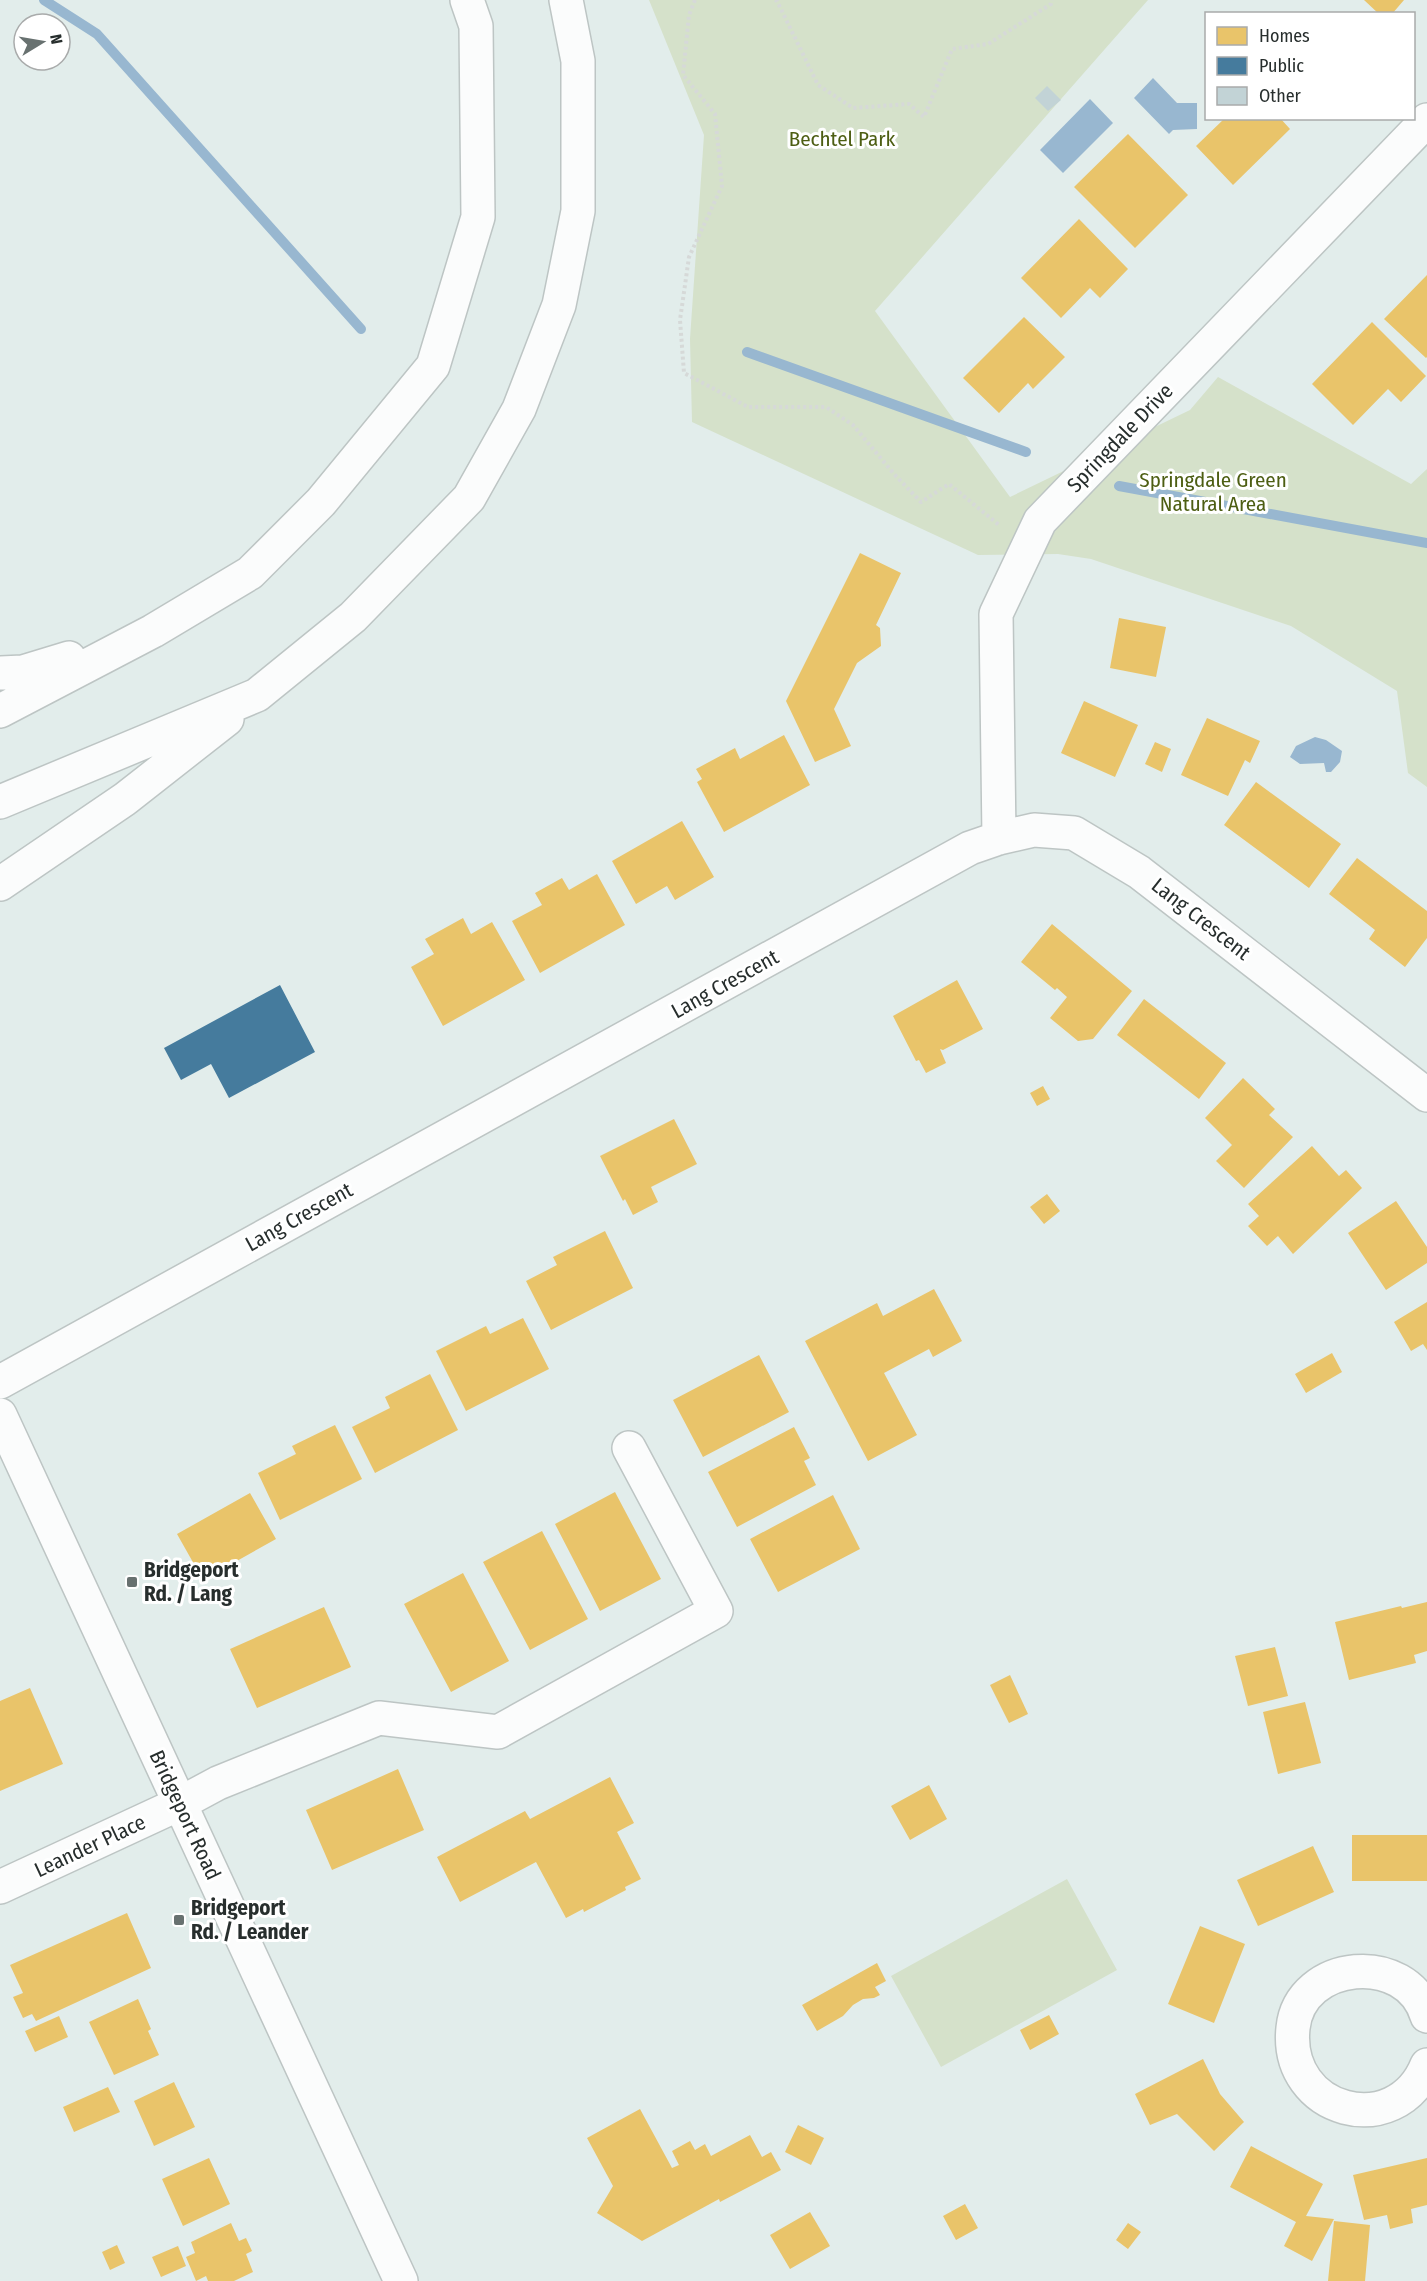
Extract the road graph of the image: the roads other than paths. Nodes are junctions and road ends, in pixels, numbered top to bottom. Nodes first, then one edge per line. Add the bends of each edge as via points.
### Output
1 (467, 0) edge
2 (566, 0) edge
3 (1427, 120) edge
4 (153, 631) junction
5 (0, 673) edge
6 (257, 696) junction
7 (0, 711) edge
8 (0, 802) edge
9 (999, 838) junction
10 (0, 884) edge
11 (1427, 1095) edge
12 (0, 1382) edge
13 (0, 1415) edge
14 (629, 1448) dead end
15 (179, 1804) junction
16 (0, 1887) edge
17 (1427, 2016) edge
18 (1427, 2065) edge
19 (400, 2281) edge

1 - 4 main road via 476,26 478,217 433,366 321,502 250,573
2 - 6 main road via 578,61 578,211 559,305 519,410 469,498 353,617
3 - 9 main road, Springdale Drive via 1041,521 996,614
4 - 5 main road via 22,672
4 - 7 main road
6 - 8 main road
6 - 10 main road via 125,799
9 - 11 main road, Lang Crescent via 1034,830 1074,833 1139,872
9 - 12 main road, Lang Crescent via 970,848
13 - 15 main road, Bridgeport Road
14 - 15 main road, Leander Place via 716,1611 498,1732 379,1718 218,1783
15 - 16 main road, Leander Place
15 - 19 main road, Bridgeport Road
17 - 18 main road via 1410,1989 1391,1976 1370,1970 1342,1972 1324,1981 1308,1996 1293,2027 1293,2052 1300,2074 1316,2094 1337,2106 1367,2111 1386,2107 1412,2090

